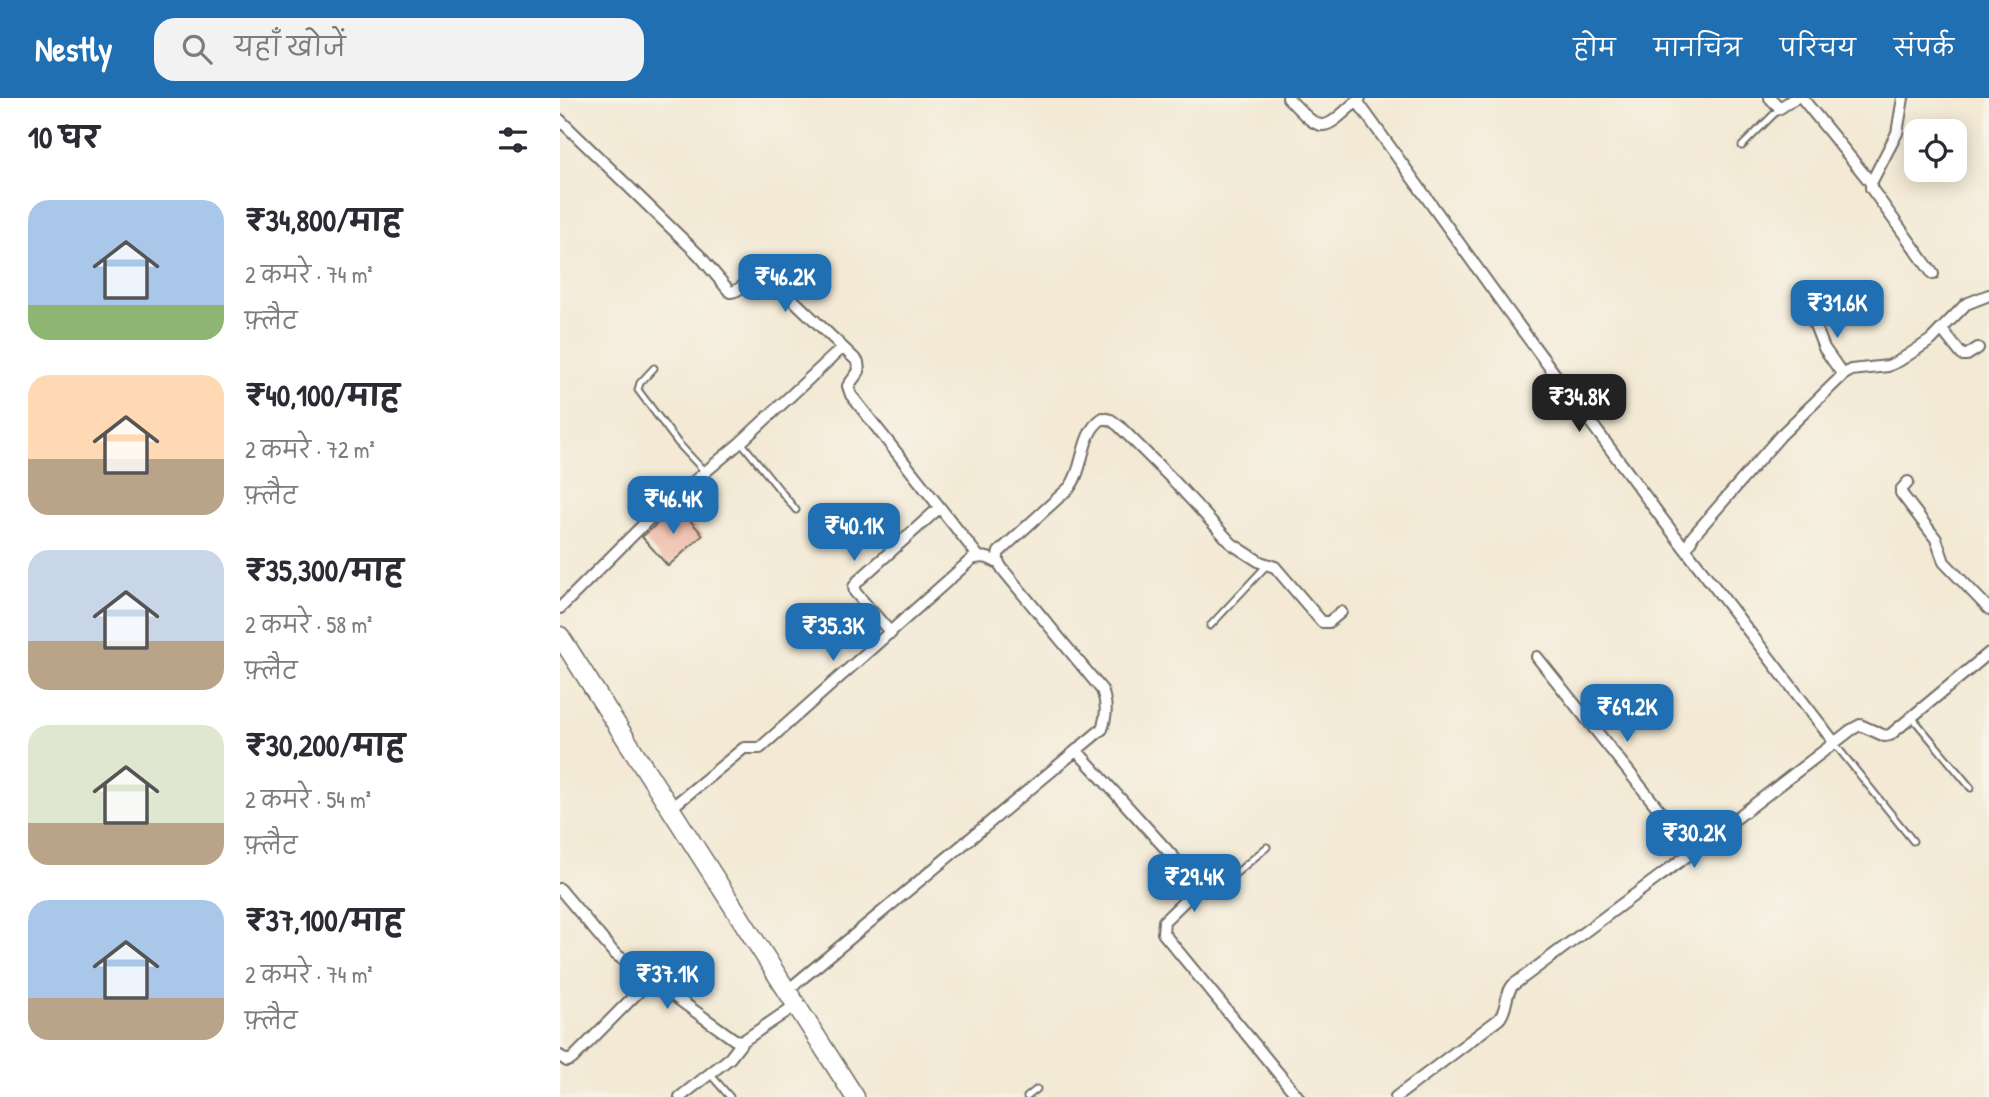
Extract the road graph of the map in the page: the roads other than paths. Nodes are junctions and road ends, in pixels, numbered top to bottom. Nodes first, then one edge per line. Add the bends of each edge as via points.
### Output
1 (1288, 98) edge
2 (1770, 98) edge
3 (1796, 98) edge
4 (1802, 98) edge
5 (1903, 98) edge
6 (1359, 99) edge
7 (1780, 108) junction
8 (560, 120) edge
9 (1742, 146) dead end
10 (1871, 183) junction
11 (1933, 274) dead end
12 (1989, 295) edge
13 (1811, 315) dead end
14 (1942, 330) junction
15 (842, 348) junction
16 (1978, 348) dead end
17 (654, 368) dead end
18 (1843, 375) junction
19 (741, 442) junction
20 (705, 472) junction
21 (1908, 482) dead end
22 (939, 508) junction
23 (796, 510) dead end
24 (1686, 550) junction
25 (979, 556) junction
26 (998, 563) junction
27 (1268, 564) junction
28 (560, 608) edge
29 (1989, 610) edge
30 (1341, 612) dead end
31 (1210, 626) dead end
32 (891, 632) junction
33 (560, 636) edge
34 (1989, 653) edge
35 (1537, 657) dead end
36 (1912, 717) junction
37 (1834, 742) junction
38 (1077, 751) junction
39 (1971, 788) dead end
40 (671, 808) junction
41 (1913, 841) dead end
42 (1266, 847) dead end
43 (1695, 850) junction
44 (1196, 887) junction
45 (560, 889) edge
46 (650, 980) junction
47 (792, 998) junction
48 (743, 1041) junction
49 (560, 1056) edge
50 (710, 1074) junction
51 (1037, 1089) dead end
52 (680, 1097) edge
53 (730, 1097) edge
54 (855, 1097) edge
55 (1027, 1097) edge
56 (1298, 1097) edge
57 (1396, 1097) edge

1 - 6 street via 1309,121 1322,126
2 - 7 street
3 - 7 street
4 - 10 street
5 - 10 street via 1897,132
6 - 24 street via 1508,311
7 - 9 lane
8 - 15 street via 700,256 730,292 764,272
10 - 11 street
12 - 14 street via 1966,303
13 - 18 street via 1824,348
14 - 16 street via 1962,355
14 - 18 street via 1893,365
15 - 19 street
15 - 22 street via 860,367 848,386 851,395
17 - 20 lane via 638,390
18 - 24 street via 1781,435 1693,536
19 - 20 street
19 - 23 lane
20 - 28 street via 636,531
21 - 29 street via 1901,493 1936,539 1944,562
22 - 25 street
22 - 32 street via 855,587
24 - 37 street
25 - 26 street
25 - 32 street
26 - 27 street via 999,552 1074,482 1090,431 1102,418 1119,426 1232,544
26 - 38 street via 1102,690 1107,716 1102,729
27 - 30 street via 1322,622
27 - 31 lane
32 - 40 street via 760,748 744,748
33 - 40 main road
34 - 36 street
35 - 43 street
36 - 37 street via 1891,735 1860,725
36 - 39 lane
37 - 41 lane
37 - 43 street
38 - 44 street via 1193,878
38 - 47 street
40 - 47 main road
42 - 44 lane via 1216,890
43 - 57 street via 1513,985 1499,1020
44 - 56 street via 1164,921 1163,933
45 - 46 street via 614,953
46 - 48 street via 735,1040
46 - 49 street via 572,1059
47 - 48 street
47 - 54 main road
48 - 50 street
50 - 52 street
50 - 53 lane
51 - 55 lane

